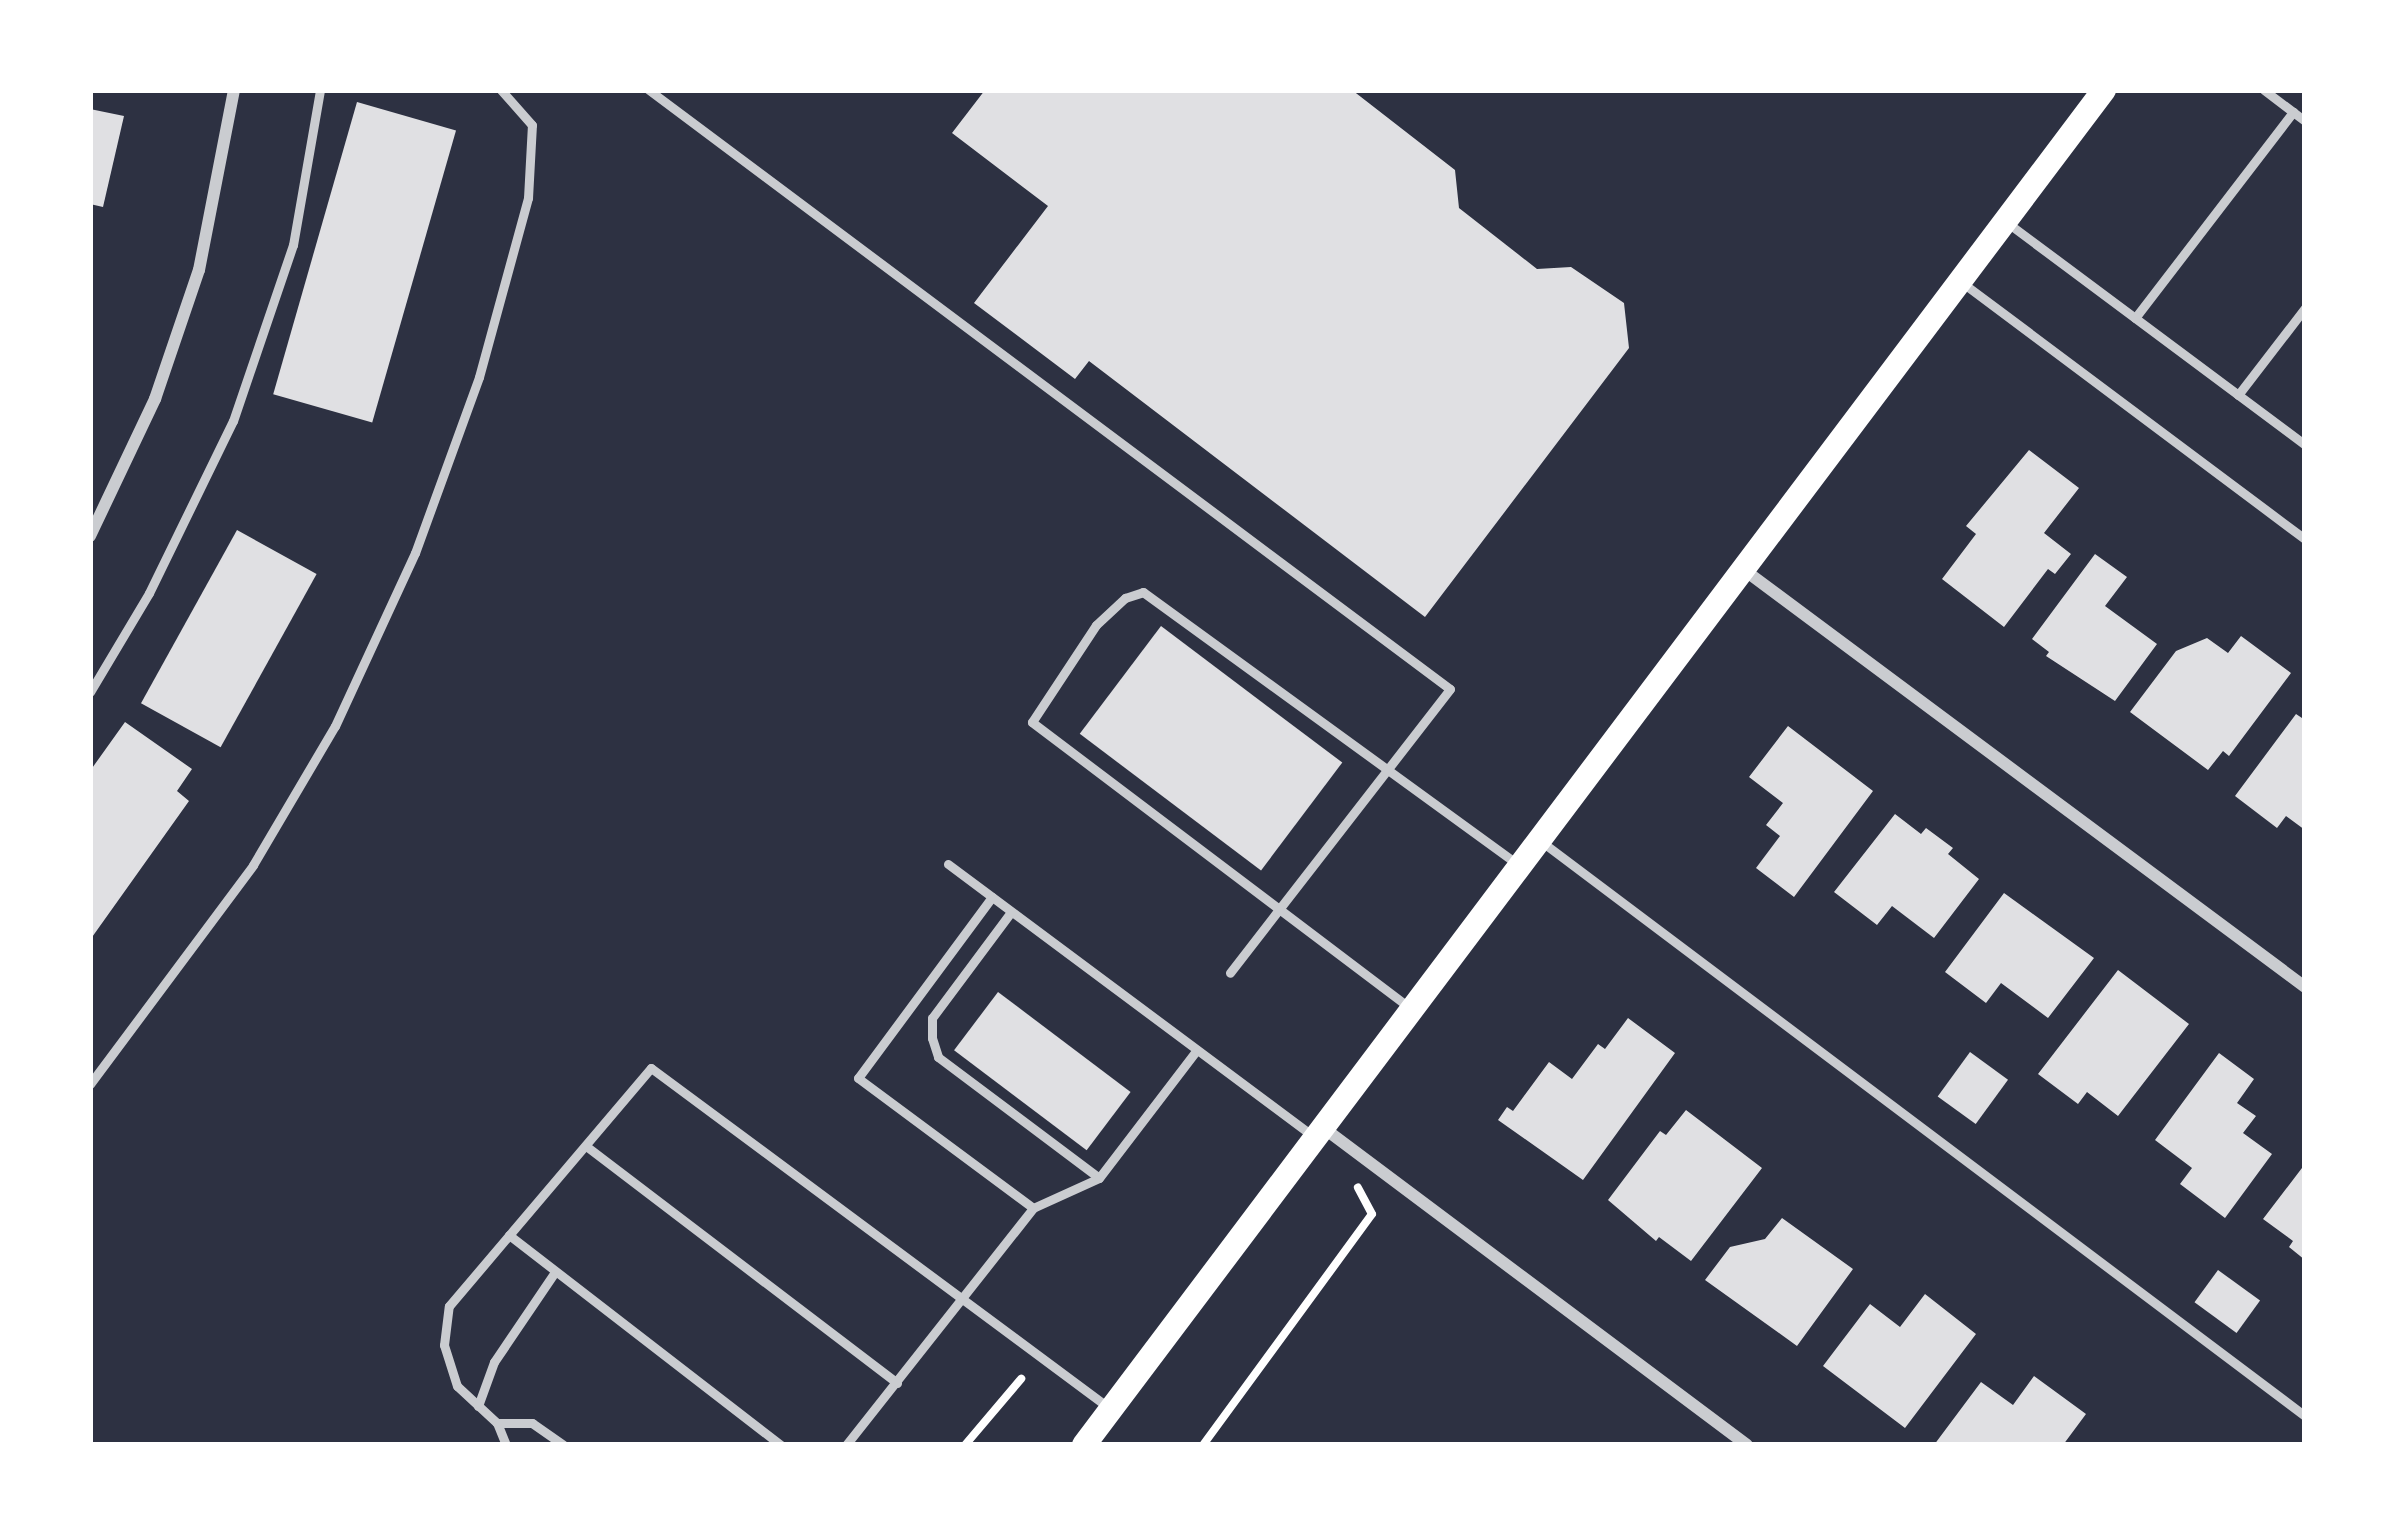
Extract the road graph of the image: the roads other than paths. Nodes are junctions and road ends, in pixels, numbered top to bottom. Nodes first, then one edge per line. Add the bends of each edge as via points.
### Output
1 (234, 90) edge
2 (320, 90) edge
3 (501, 90) edge
4 (649, 90) edge
5 (2104, 90) edge
6 (2264, 90) edge
7 (2293, 112) junction
8 (2305, 121) edge
9 (2005, 221) junction
10 (1960, 281) junction
11 (2305, 308) edge
12 (2135, 318) junction
13 (2238, 395) junction
14 (2305, 445) edge
15 (90, 536) edge
16 (2305, 539) edge
17 (1743, 569) junction
18 (90, 692) edge
19 (1387, 770) junction
20 (1540, 841) junction
21 (948, 864) dead end
22 (1521, 867) junction
23 (992, 898) junction
24 (1011, 911) junction
25 (1281, 911) junction
26 (1230, 974) dead end
27 (2305, 987) edge
28 (1414, 1011) junction
29 (1197, 1050) junction
30 (90, 1084) edge
31 (1321, 1134) junction
32 (586, 1145) junction
33 (1099, 1178) junction
34 (1033, 1208) junction
35 (508, 1235) junction
36 (555, 1272) junction
37 (964, 1299) junction
38 (897, 1382) junction
39 (478, 1406) junction
40 (1113, 1410) junction
41 (2305, 1416) edge
42 (497, 1423) junction
43 (506, 1445) edge
44 (563, 1445) edge
45 (781, 1445) edge
46 (846, 1445) edge
47 (1084, 1445) edge
48 (1747, 1445) edge

1 - 15 street via 199,270 155,399
2 - 18 lane via 293,245 233,421
3 - 30 lane via 532,125 529,198 479,377 415,553 335,726 253,865
4 - 19 lane via 1450,689
5 - 9 main road
6 - 7 lane
7 - 8 lane
7 - 12 lane
9 - 10 main road
9 - 12 lane
10 - 16 lane
10 - 17 main road
11 - 13 lane
12 - 13 lane
13 - 14 lane
17 - 20 main road
17 - 27 street
19 - 22 lane
19 - 25 lane
19 - 25 lane via 1142,592 1096,625 1032,722
20 - 22 main road
20 - 41 lane
21 - 23 lane
22 - 28 main road
23 - 24 lane
23 - 34 lane via 858,1078
24 - 29 lane
24 - 33 lane via 932,1018 938,1057
25 - 26 lane
25 - 28 lane
28 - 31 main road
29 - 31 lane
29 - 33 lane
31 - 40 main road
31 - 48 street
32 - 35 lane
32 - 37 lane via 651,1069
32 - 38 lane
33 - 34 lane
34 - 37 lane
35 - 36 lane
35 - 39 lane via 448,1306 444,1345 457,1386
36 - 39 lane via 494,1362
36 - 45 lane
37 - 38 lane
37 - 40 lane
38 - 46 lane
39 - 42 lane
40 - 47 main road
42 - 43 lane
42 - 44 lane via 532,1423

